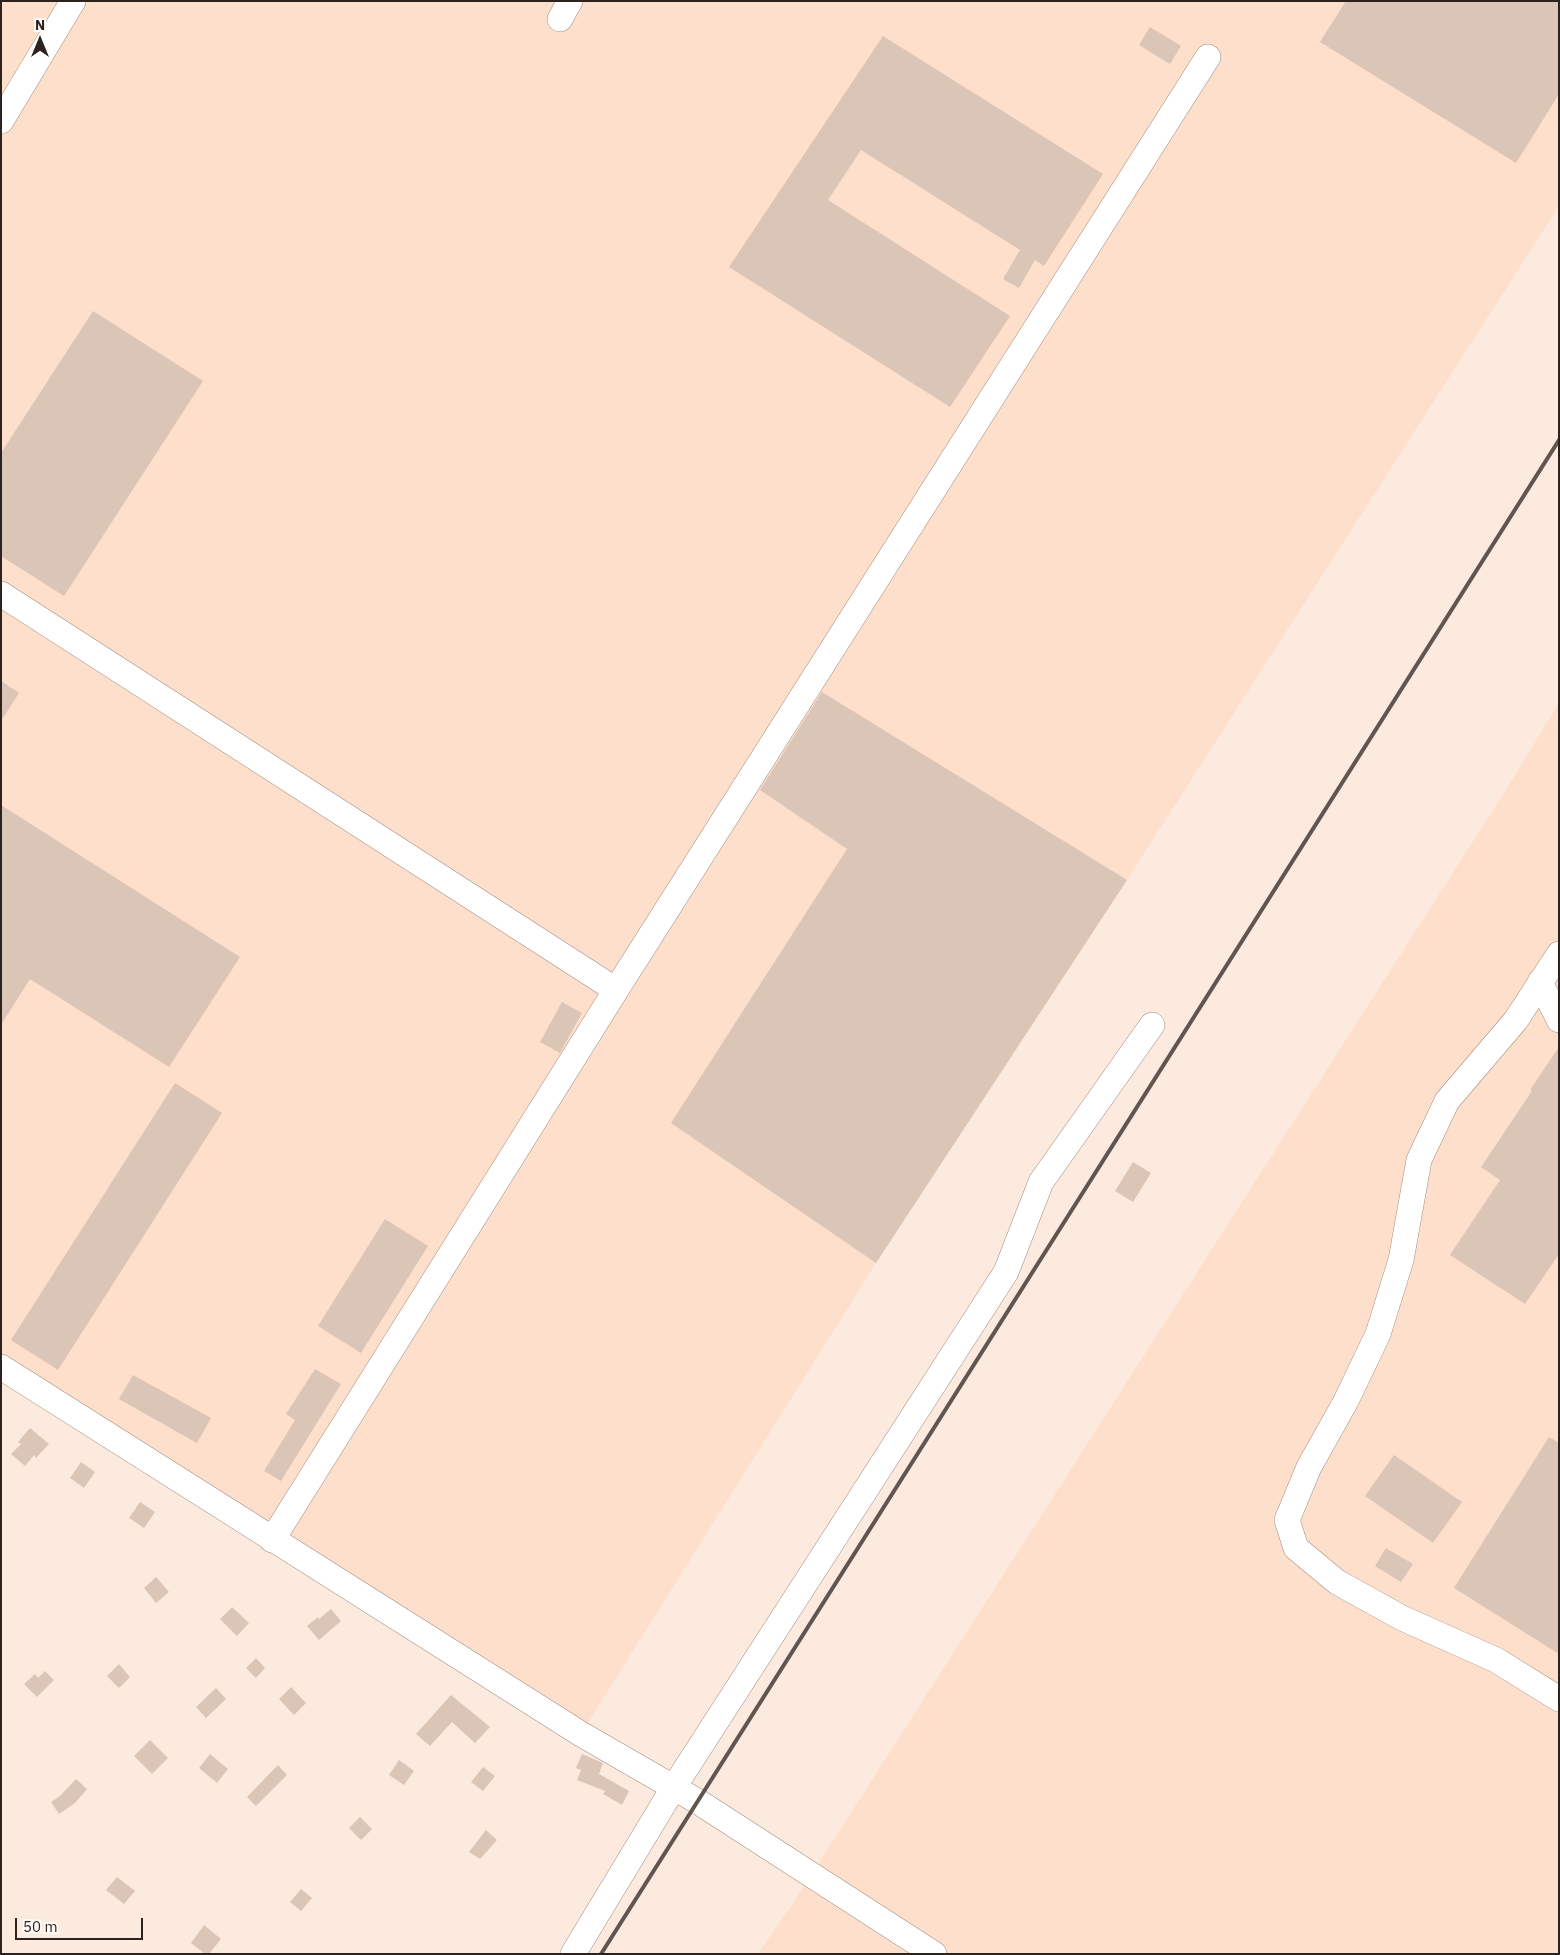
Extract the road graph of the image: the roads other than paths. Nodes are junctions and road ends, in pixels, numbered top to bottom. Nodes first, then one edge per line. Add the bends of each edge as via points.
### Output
1 (73, 1) edge
2 (1208, 57) dead end
3 (1, 121) edge
4 (1, 594) edge
5 (1559, 954) edge
6 (1540, 982) junction
7 (616, 990) junction
8 (1559, 1020) edge
9 (1152, 1025) dead end
10 (1, 1367) edge
11 (272, 1540) junction
12 (1559, 1699) edge
13 (674, 1787) junction
14 (573, 1954) edge
15 (934, 1954) edge

1 - 3 street
2 - 7 street
4 - 7 street
5 - 6 street
6 - 8 street
6 - 12 street via 1516,1020 1447,1101 1420,1160 1401,1260 1378,1334 1309,1467 1287,1520 1296,1548 1337,1582 1402,1618 1496,1660
7 - 11 street
9 - 13 street via 1041,1182 1006,1272
10 - 11 street
11 - 13 street via 581,1734
13 - 14 street
13 - 15 street

